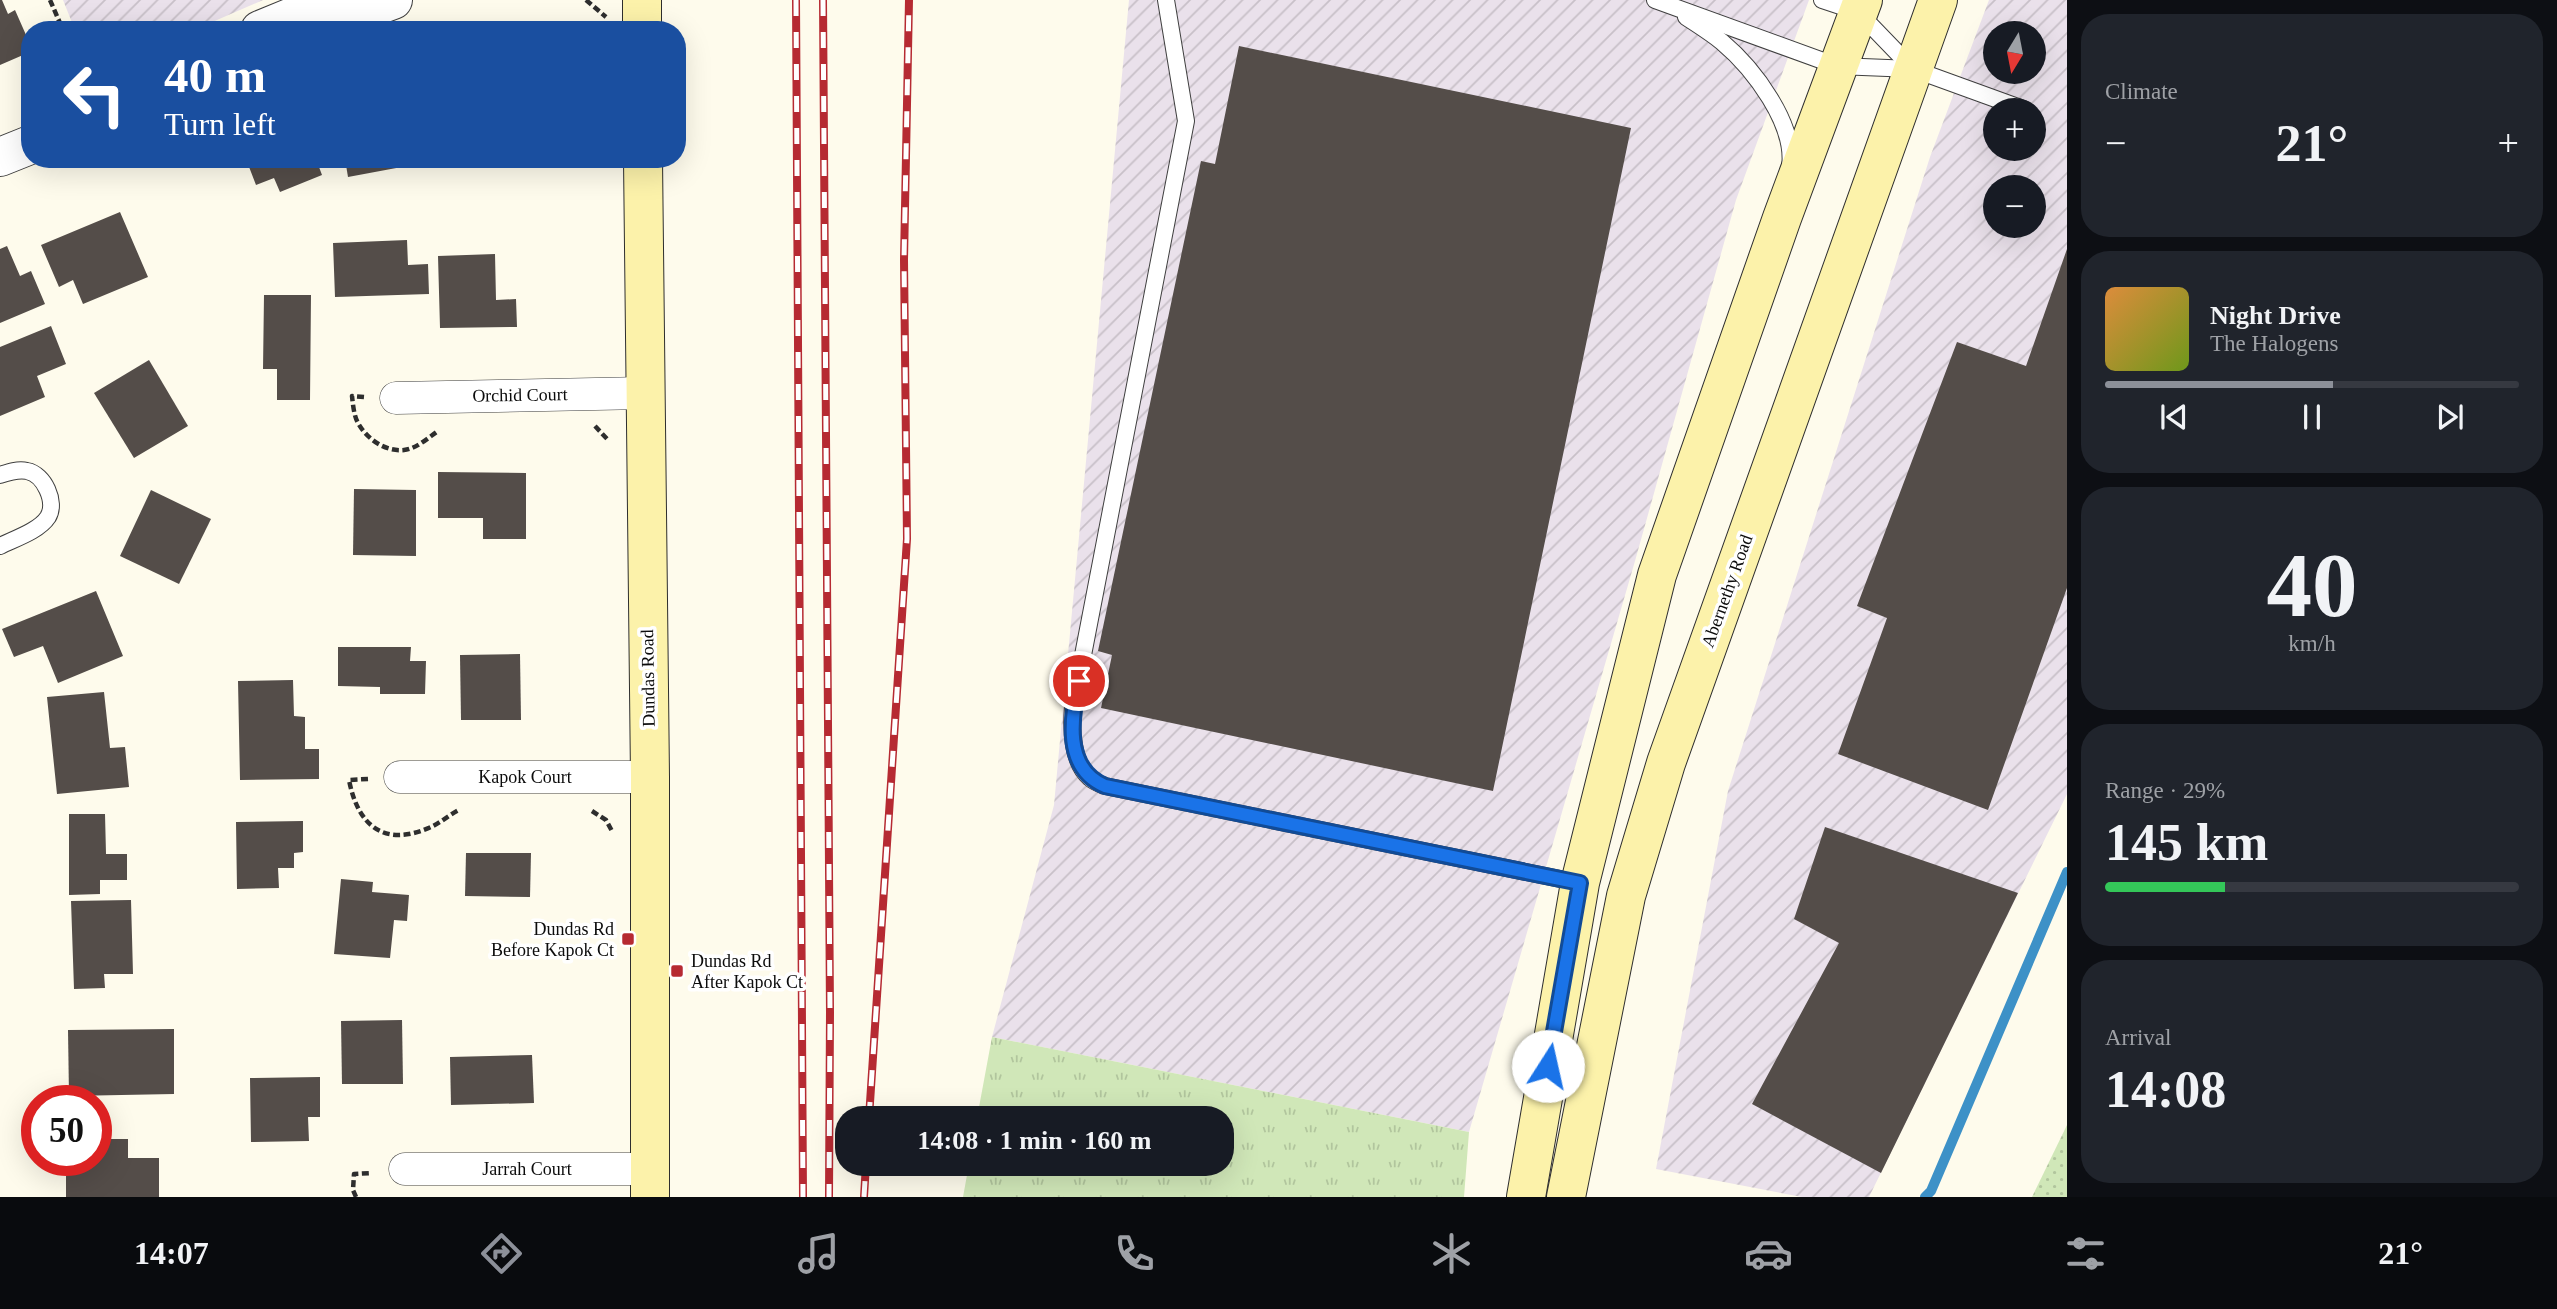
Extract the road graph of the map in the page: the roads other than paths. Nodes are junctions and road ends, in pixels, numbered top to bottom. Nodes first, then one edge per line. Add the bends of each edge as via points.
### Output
1 (333, 0) edge
2 (393, 0) edge
3 (642, 0) edge
4 (1166, 0) edge
5 (1822, 0) edge
6 (1938, 0) edge
7 (1661, 2) edge
8 (1860, 6) edge
9 (282, 21) edge
10 (336, 21) edge
11 (629, 21) edge
12 (1837, 66) junction
13 (1913, 69) junction
14 (1991, 98) edge
15 (21, 127) edge
16 (0, 135) edge
17 (21, 149) edge
18 (0, 157) edge
19 (643, 168) edge
20 (1782, 218) junction
21 (645, 393) junction
22 (396, 398) road end
23 (0, 475) edge
24 (0, 546) edge
25 (400, 777) road end
26 (650, 777) junction
27 (1580, 883) junction
28 (404, 1169) dead end
29 (650, 1183) edge
30 (1526, 1197) edge
31 (1566, 1197) edge

1 - 9 street
2 - 10 street
3 - 11 main road
4 - 27 lane via 1186,121 1073,708 1071,729 1082,770 1105,786
5 - 8 lane
6 - 13 main road, Abernethy Road
7 - 12 lane
7 - 20 lane via 1723,43 1761,84 1782,119 1791,158
8 - 12 main road
8 - 13 lane
12 - 13 lane
12 - 20 main road
13 - 14 lane
13 - 31 main road, Abernethy Road via 1654,803 1626,895
15 - 16 street
17 - 18 street
19 - 21 main road, Dundas Road
20 - 27 main road via 1657,575
21 - 22 street, Orchid Court
21 - 26 main road, Dundas Road
23 - 24 lane via 31,471 43,482 51,507 47,518 29,532
25 - 26 street, Kapok Court
26 - 29 main road, Dundas Road
27 - 30 main road
28 - 29 street, Jarrah Court

